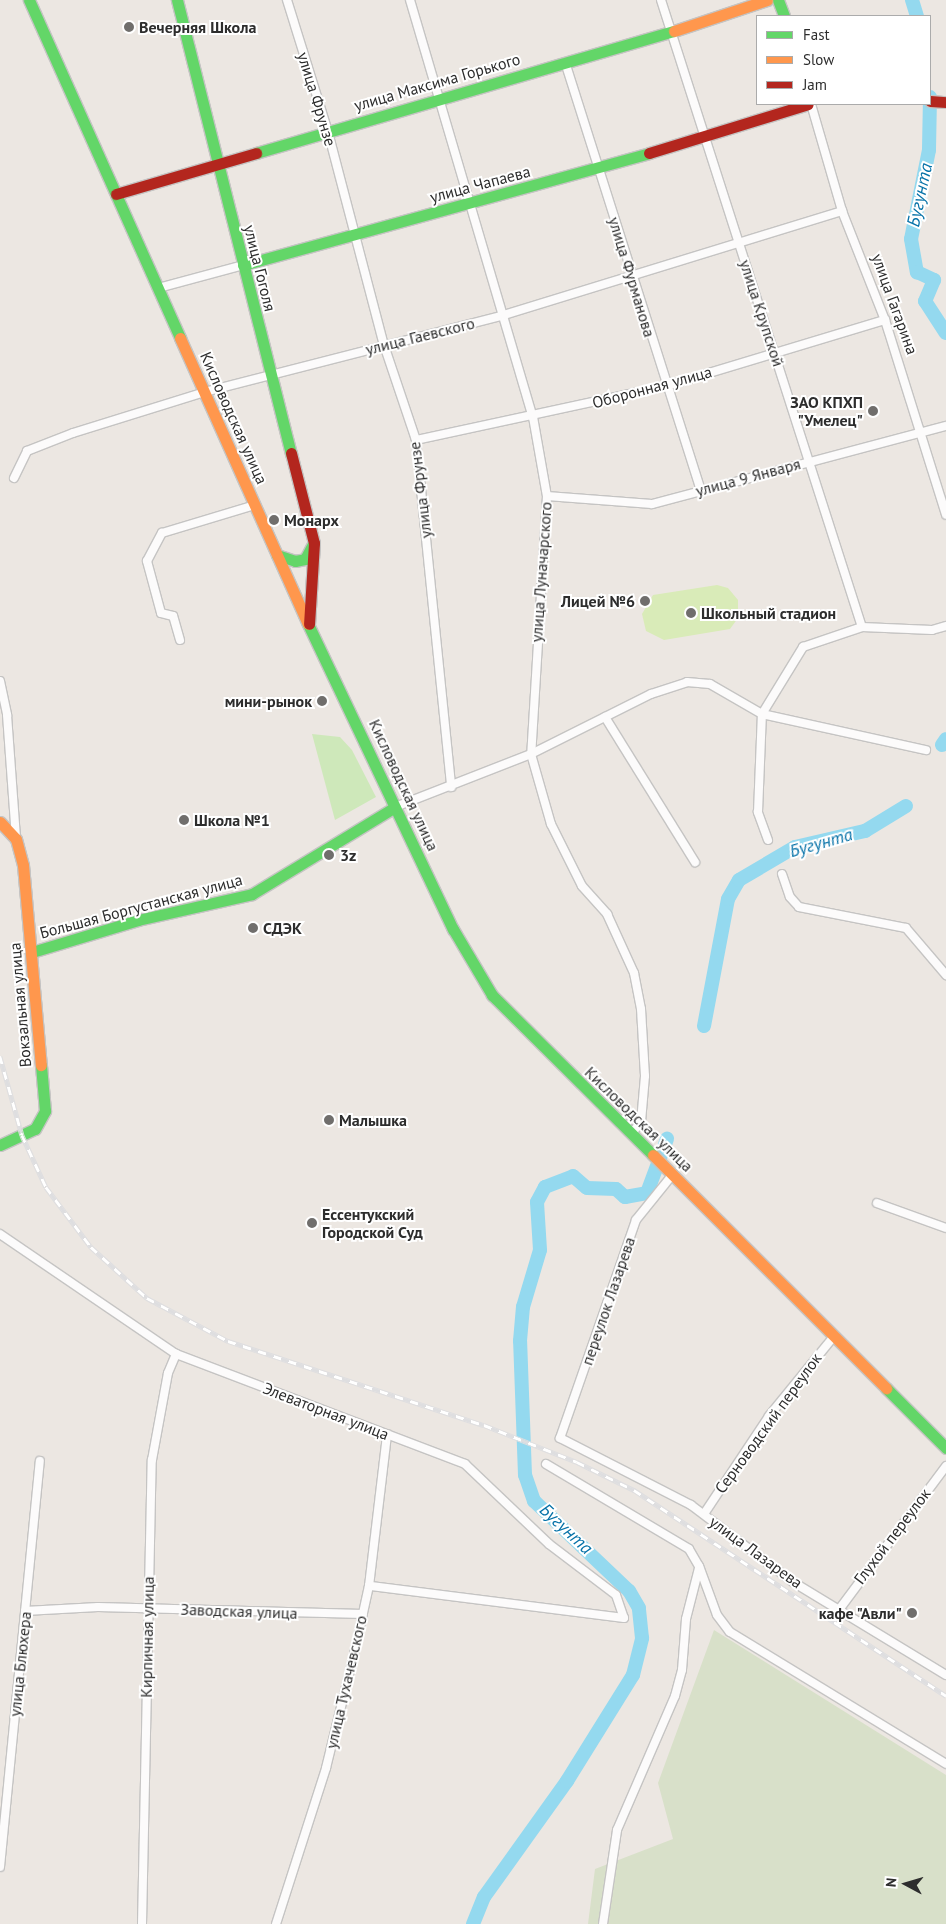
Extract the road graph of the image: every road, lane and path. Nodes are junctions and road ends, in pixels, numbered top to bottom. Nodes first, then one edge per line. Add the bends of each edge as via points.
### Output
1 (29, 0) edge
2 (177, 0) edge
3 (287, 0) edge
4 (410, 0) edge
5 (661, 0) edge
6 (767, 0) edge
7 (778, 0) edge
8 (784, 15) edge
9 (670, 32) junction
10 (566, 62) junction
11 (440, 97) junction
12 (931, 101) edge
13 (946, 102) edge
14 (807, 105) edge
15 (810, 105) edge
16 (328, 132) junction
17 (706, 135) junction
18 (217, 164) junction
19 (598, 169) junction
20 (116, 194) junction
21 (472, 204) junction
22 (842, 211) junction
23 (355, 234) junction
24 (740, 244) junction
25 (243, 265) junction
26 (632, 276) junction
27 (158, 288) junction
28 (504, 315) junction
29 (885, 320) junction
30 (384, 345) junction
31 (776, 353) junction
32 (271, 375) junction
33 (666, 386) junction
34 (205, 392) junction
35 (533, 417) junction
36 (946, 426) edge
37 (923, 433) junction
38 (416, 440) junction
39 (809, 460) junction
40 (14, 478) dead end
41 (701, 490) junction
42 (547, 496) junction
43 (255, 505) junction
44 (946, 515) edge
45 (314, 543) junction
46 (278, 555) junction
47 (309, 626) junction
48 (946, 626) edge
49 (862, 627) junction
50 (180, 640) dead end
51 (0, 681) edge
52 (762, 714) junction
53 (605, 717) junction
54 (926, 750) dead end
55 (531, 754) junction
56 (451, 786) junction
57 (395, 807) junction
58 (0, 822) edge
59 (16, 839) junction
60 (768, 840) dead end
61 (694, 862) dead end
62 (782, 874) dead end
63 (32, 952) junction
64 (946, 975) edge
65 (632, 1133) junction
66 (0, 1145) edge
67 (673, 1174) junction
68 (877, 1203) dead end
69 (946, 1228) edge
70 (0, 1234) edge
71 (835, 1335) junction
72 (176, 1354) junction
73 (387, 1434) junction
74 (560, 1438) joint
75 (946, 1448) edge
76 (40, 1461) dead end
77 (546, 1464) dead end
78 (946, 1466) edge
79 (704, 1514) junction
80 (699, 1566) junction
81 (369, 1586) junction
82 (148, 1608) junction
83 (841, 1608) junction
84 (25, 1611) junction
85 (363, 1614) junction
86 (946, 1675) edge
87 (946, 1764) edge
88 (0, 1867) edge
89 (142, 1924) edge
90 (276, 1924) edge
91 (603, 1924) edge

1 - 20 street, Кисловодская улица
2 - 18 street, улица Гоголя
3 - 16 street, улица Фрунзе
4 - 11 street, улица Луначарского
5 - 9 street, улица Крупской
6 - 9 street, улица Максима Горького
7 - 8 street
9 - 10 street, улица Максима Горького
9 - 17 street, улица Крупской
10 - 11 street, улица Максима Горького
10 - 19 street, улица Фурманова
11 - 16 street, улица Максима Горького
11 - 21 street, улица Луначарского
12 - 13 street
14 - 17 street, улица Чапаева
15 - 22 street, улица Гагарина
16 - 18 street, улица Максима Горького
16 - 23 street, улица Фрунзе
17 - 19 street, улица Чапаева
17 - 24 street, улица Крупской
18 - 20 street, улица Максима Горького
18 - 25 street, улица Гоголя
19 - 21 street, улица Чапаева
19 - 26 street, улица Фурманова
20 - 27 street, Кисловодская улица
21 - 23 street, улица Чапаева
21 - 28 street, улица Луначарского
22 - 24 street, улица Гаевского
22 - 29 street, улица Гагарина
23 - 25 street, улица Чапаева
23 - 30 street, улица Фрунзе
24 - 26 street, улица Гаевского
24 - 31 street, улица Крупской
25 - 27 street, улица Чапаева
25 - 32 street, улица Гоголя
26 - 28 street, улица Гаевского
26 - 33 street, улица Фурманова
27 - 34 street, Кисловодская улица
28 - 30 street, улица Гаевского
28 - 35 street, улица Луначарского
29 - 31 street, Оборонная улица
29 - 37 street, улица Гагарина
30 - 32 street, улица Гаевского
30 - 38 street, улица Фрунзе
31 - 33 street, Оборонная улица
31 - 39 street, улица Крупской
32 - 34 street, улица Гаевского
32 - 45 street, улица Гоголя
33 - 35 street, Оборонная улица
33 - 41 street, улица Фурманова
34 - 40 street, улица Гаевского via 41,443 27,451
34 - 43 street, Кисловодская улица
35 - 38 street, Оборонная улица
35 - 42 street, улица Луначарского
36 - 37 street, улица 9 Января
37 - 39 street, улица 9 Января
37 - 44 street, улица Гагарина
38 - 56 street, улица Фрунзе
39 - 41 street, улица 9 Января
39 - 49 street, улица Крупской
41 - 42 street, улица 9 Января via 652,504
42 - 55 street, улица Луначарского
43 - 46 street, Кисловодская улица
43 - 50 street via 162,533 147,561 161,613 173,616
45 - 46 street via 305,559 295,562
45 - 47 street, улица Гоголя
46 - 47 street, Кисловодская улица
47 - 57 street, Кисловодская улица
48 - 49 street via 932,630
49 - 52 street via 803,647
51 - 59 street via 7,715
52 - 53 street, Большая Боргустанская улица via 710,684 686,682 651,694
52 - 54 street, Большая Боргустанская улица
52 - 60 street via 758,812
53 - 55 street, Большая Боргустанская улица
53 - 61 street
55 - 56 street, Большая Боргустанская улица
55 - 65 street, улица Луначарского via 551,824 582,886 611,921 634,973 642,1009 645,1076 640,1122
56 - 57 street, Большая Боргустанская улица
57 - 63 street, Большая Боргустанская улица via 252,894 138,920
57 - 65 street, Кисловодская улица via 453,929 492,995
58 - 59 street
59 - 63 street, Вокзальная улица
62 - 64 street via 790,897 799,907 906,928
63 - 66 street, Вокзальная улица via 45,1111 35,1129
65 - 67 street, Кисловодская улица
67 - 71 street, Кисловодская улица
67 - 74 street, переулок Лазарева via 636,1220
68 - 69 street
70 - 72 street, Элеваторная улица
71 - 75 street, Кисловодская улица
71 - 79 street, Серноводский переулок via 769,1416
72 - 73 street, Элеваторная улица
72 - 82 street, Кирпичная улица via 168,1373 152,1460
73 - 81 street, улица Тухачевского
73 - 81 street, Элеваторная улица via 465,1464 549,1544 616,1595 624,1618
74 - 79 street, улица Лазарева
76 - 84 street, улица Блюхера
77 - 80 street via 665,1532 688,1549
78 - 83 street, Глухой переулок
79 - 83 street, улица Лазарева via 793,1582
80 - 87 street via 717,1615 730,1632
80 - 91 street via 686,1619 682,1670 675,1696 662,1734 616,1830
81 - 85 street, улица Тухачевского
82 - 84 street, Заводская улица
82 - 85 street, Заводская улица
82 - 89 street, Кирпичная улица
83 - 86 street, улица Лазарева
84 - 88 street, улица Блюхера
85 - 90 street, улица Тухачевского via 326,1768

